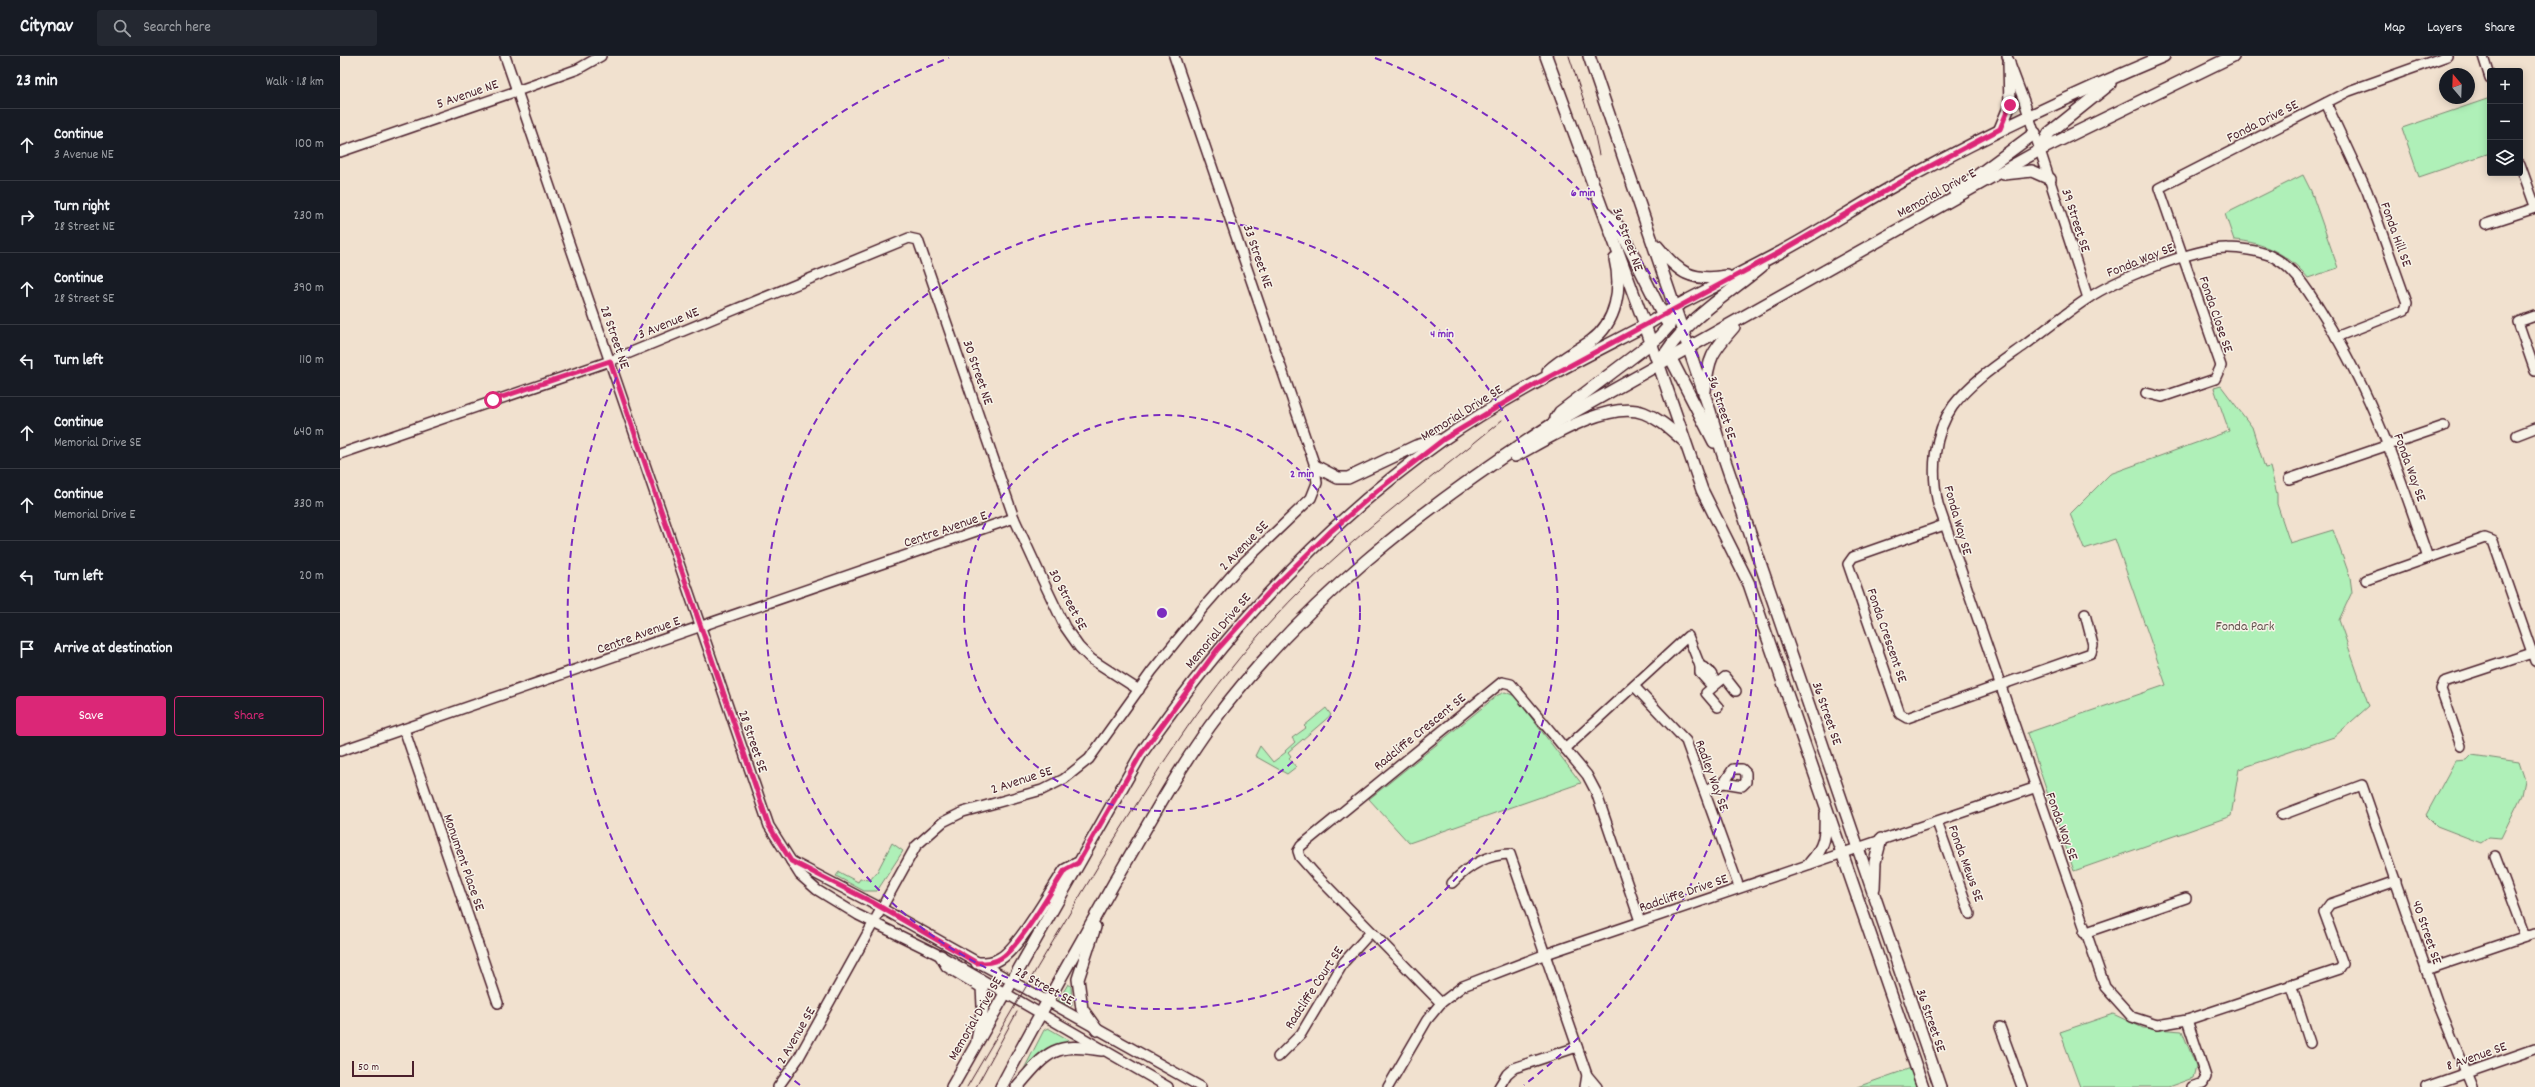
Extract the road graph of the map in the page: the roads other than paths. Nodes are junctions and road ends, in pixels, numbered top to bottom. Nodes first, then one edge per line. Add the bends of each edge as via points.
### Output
1 (505, 56) edge
2 (601, 56) edge
3 (1174, 56) edge
4 (1546, 56) edge
5 (1589, 56) edge
6 (2164, 56) edge
7 (2233, 56) edge
8 (2447, 56) edge
9 (2483, 56) edge
10 (2008, 60) edge
11 (2487, 69) edge
12 (2129, 71) junction
13 (517, 91) junction
14 (2326, 103) junction
15 (2029, 115) junction
16 (2000, 129) junction
17 (2034, 133) junction
18 (2040, 150) junction
19 (340, 152) edge
20 (2523, 173) edge
21 (1998, 175) junction
22 (2050, 179) junction
23 (2535, 207) edge
24 (1603, 211) junction
25 (1915, 220) junction
26 (2486, 224) dead end
27 (1611, 231) junction
28 (913, 239) joint
29 (1653, 241) junction
30 (1780, 252) junction
31 (2183, 257) junction
32 (1737, 274) junction
33 (2088, 298) junction
34 (1675, 307) junction
35 (1663, 314) junction
36 (2535, 316) edge
37 (1739, 321) junction
38 (1645, 325) junction
39 (1669, 326) junction
40 (1679, 334) junction
41 (2336, 337) junction
42 (1655, 340) junction
43 (1688, 349) junction
44 (1668, 354) junction
45 (610, 361) junction
46 (1658, 364) junction
47 (2535, 371) edge
48 (1536, 384) junction
49 (2146, 393) dead end
50 (1704, 395) junction
51 (1551, 425) junction
52 (2444, 426) dead end
53 (2535, 428) edge
54 (2517, 435) dead end
55 (1444, 439) junction
56 (1686, 443) junction
57 (2390, 446) junction
58 (1722, 452) junction
59 (340, 454) edge
60 (1496, 461) junction
61 (1315, 466) junction
62 (2289, 479) dead end
63 (1014, 518) junction
64 (1944, 525) junction
65 (2428, 558) junction
66 (2366, 580) dead end
67 (2085, 614) dead end
68 (700, 627) junction
69 (2534, 657) edge
70 (1715, 683) junction
71 (2000, 685) junction
72 (1634, 686) junction
73 (1139, 690) junction
74 (1736, 691) dead end
75 (1718, 707) dead end
76 (404, 729) junction
77 (2460, 746) dead end
78 (1565, 749) junction
79 (340, 751) edge
80 (1724, 783) dead end
81 (2034, 788) junction
82 (1704, 790) junction
83 (1825, 801) junction
84 (2282, 815) dead end
85 (1937, 822) junction
86 (1881, 838) junction
87 (1858, 847) junction
88 (1842, 852) junction
89 (2495, 856) dead end
90 (791, 861) junction
91 (1078, 863) junction
92 (1810, 863) junction
93 (2396, 881) junction
94 (1452, 883) dead end
95 (1739, 888) junction
96 (1874, 895) junction
97 (1106, 898) junction
98 (2186, 898) dead end
99 (881, 908) junction
100 (1970, 914) dead end
101 (1640, 921) junction
102 (873, 923) junction
103 (1371, 932) junction
104 (2084, 933) junction
105 (2535, 933) edge
106 (2525, 936) junction
107 (1546, 954) junction
108 (940, 956) junction
109 (977, 963) junction
110 (2426, 970) junction
111 (1012, 983) junction
112 (2291, 984) junction
113 (1006, 993) junction
114 (1046, 1002) junction
115 (498, 1003) dead end
116 (1441, 1003) junction
117 (1040, 1014) junction
118 (2187, 1020) junction
119 (2000, 1027) dead end
120 (1097, 1030) junction
121 (2310, 1043) dead end
122 (976, 1044) junction
123 (1577, 1047) junction
124 (2535, 1049) edge
125 (1102, 1050) junction
126 (1278, 1057) dead end
127 (2467, 1073) junction
128 (1587, 1075) junction
129 (778, 1087) edge
130 (952, 1087) edge
131 (1000, 1087) edge
132 (1018, 1087) edge
133 (1168, 1087) edge
134 (1201, 1087) edge
135 (1388, 1087) edge
136 (1499, 1087) edge
137 (1585, 1087) edge
138 (1597, 1087) edge
139 (1923, 1087) edge
140 (1940, 1087) edge
141 (2022, 1087) edge
142 (2192, 1087) edge
143 (2426, 1087) edge
144 (2472, 1087) edge

1 - 13 street, 28 Street NE
2 - 13 street, 5 Avenue NE via 578,69
3 - 61 street, 33 Street NE
4 - 24 main road, 36 Street NE
5 - 29 main road, 36 Street NE
6 - 12 main road, Memorial Drive E
7 - 18 main road, Memorial Drive E
8 - 14 street, Fonda Drive SE via 2349,91
9 - 11 street
10 - 15 street, 39 Street SE
10 - 16 main road via 2010,105
12 - 15 main road, Memorial Drive E
12 - 18 main road via 2086,101 2049,133
13 - 19 street, 5 Avenue NE
13 - 45 street, 28 Street NE
14 - 31 street, Fonda Drive SE via 2160,188
14 - 41 street, Fonda Hill SE via 2366,191 2407,303 2404,310
15 - 16 main road, Memorial Drive E
15 - 17 street, 39 Street SE
16 - 30 main road, Memorial Drive E via 1906,179
17 - 18 street, 39 Street SE
17 - 25 main road
18 - 21 main road, Memorial Drive E
18 - 22 street, 39 Street SE
20 - 23 street
21 - 22 main road via 2032,171
21 - 25 main road, Memorial Drive E
22 - 33 street, 39 Street SE
23 - 26 street
24 - 27 main road, 36 Street NE
24 - 35 main road via 1619,228
25 - 37 main road, Memorial Drive E
27 - 38 main road, 36 Street NE
27 - 48 main road via 1619,288 1613,312 1593,340 1554,366
28 - 45 street, 3 Avenue NE via 909,238
28 - 63 street, 30 Street NE via 918,240
29 - 32 main road via 1677,268 1690,276 1703,279
29 - 34 main road, 36 Street NE
30 - 32 main road, Memorial Drive E
30 - 40 main road
31 - 33 street, Fonda Way SE via 2119,280
31 - 41 street, Fonda Way SE via 2227,247 2269,255 2291,271 2306,287
31 - 49 street, Fonda Close SE via 2221,366 2215,379 2162,397
32 - 34 main road, Memorial Drive E
33 - 64 street, Fonda Way SE via 1980,378 1952,407 1938,438 1934,466 1934,486
34 - 35 main road, Memorial Drive E
34 - 39 main road
34 - 40 main road, 36 Street NE
35 - 38 main road, Memorial Drive E
35 - 39 main road
36 - 47 street via 2518,322
37 - 43 main road, Memorial Drive E
37 - 50 main road via 1718,344 1709,360
38 - 42 main road
38 - 48 main road, Memorial Drive SE
39 - 40 main road
39 - 42 main road
40 - 43 main road, 36 Street NE
40 - 44 main road
41 - 57 street, Fonda Way SE
42 - 44 main road
42 - 46 main road
42 - 51 main road via 1560,412
43 - 44 main road, Memorial Drive E
43 - 50 main road, 36 Street SE
44 - 46 main road, Memorial Drive E
44 - 58 main road via 1711,438
45 - 59 street, 3 Avenue NE
45 - 68 street, 28 Street NE
46 - 51 main road
46 - 56 main road
48 - 55 main road, Memorial Drive SE
50 - 58 main road, 36 Street SE
51 - 60 main road
52 - 57 street
53 - 54 street
55 - 61 main road via 1416,446 1348,478 1338,478
55 - 91 main road, Memorial Drive SE via 1377,491 1330,532 1272,589 1217,650 1141,754
56 - 60 main road via 1666,424 1643,412 1628,410 1606,413 1579,423 1512,458
56 - 83 main road via 1717,523 1749,584
57 - 62 street
57 - 65 street, Fonda Way SE
58 - 87 main road, 36 Street SE
60 - 97 main road via 1382,546 1269,655 1211,725 1181,770
61 - 73 street, 2 Avenue SE via 1317,483 1311,498 1270,536 1203,608
63 - 68 street, Centre Avenue E
63 - 73 street, 30 Street SE via 1065,627 1079,647 1100,665
64 - 71 street, Fonda Way SE
64 - 71 street, Fonda Crescent SE via 1853,557 1848,564 1900,714 1907,718
65 - 66 street
65 - 69 street via 2485,538 2493,541
67 - 71 street via 2094,645 2091,653
68 - 76 street, Centre Avenue E
68 - 90 street, 28 Street SE via 769,826
69 - 77 street via 2444,682 2441,689
70 - 72 street via 1715,678 1706,668 1700,666 1688,636
70 - 74 street via 1725,677
70 - 75 street via 1706,693
71 - 81 street, Fonda Way SE
72 - 78 street
72 - 82 street, Radley Way SE via 1686,741
73 - 99 street, 2 Avenue SE via 1100,745 1064,779 1020,797 963,812 926,835 907,859
76 - 79 street, Centre Avenue E
76 - 115 street, Monument Place SE
78 - 101 street, Radcliffe Crescent SE via 1587,775 1596,792
78 - 103 street, Radcliffe Crescent SE via 1511,684 1502,682 1301,846 1298,851 1300,857
80 - 82 street
81 - 85 street, Radcliffe Drive SE
81 - 104 street, Fonda Way SE
82 - 95 street, Radley Way SE
83 - 88 main road
83 - 92 main road via 1825,842
84 - 93 street, 40 Street SE via 2362,785
85 - 86 street, Radcliffe Drive SE
85 - 100 street, Fonda Mews SE
86 - 87 street, Radcliffe Drive SE
86 - 96 main road via 1875,862
87 - 88 street, Radcliffe Drive SE
87 - 96 main road, 36 Street SE
88 - 92 street, Radcliffe Drive SE
88 - 139 main road
89 - 106 street
90 - 99 street, 28 Street SE
90 - 102 street, 28 Street SE via 808,884
91 - 109 main road via 1065,870 1013,948 1001,958
91 - 111 main road, Memorial Drive SE
92 - 95 street, Radcliffe Drive SE
93 - 110 street, 40 Street SE
93 - 112 street, Fonda Way SE via 2330,904 2324,912 2343,964 2340,969
94 - 107 street via 1473,864 1500,854 1510,854
95 - 101 street, Radcliffe Drive SE
96 - 140 main road, 36 Street SE
97 - 114 main road
97 - 120 main road via 1078,979 1082,1009
98 - 104 street
99 - 102 street, 2 Avenue SE
99 - 109 street, 28 Street SE
101 - 107 street, Radcliffe Drive SE
102 - 108 street, 28 Street SE
102 - 129 street, 2 Avenue SE via 798,1059
103 - 116 street, Radcliffe Crescent SE
103 - 126 street, Radcliffe Court SE via 1344,962 1301,1034
104 - 118 street, Fonda Way SE via 2105,987 2132,1017 2157,1025
105 - 106 street
106 - 110 street
107 - 116 street, Radcliffe Drive SE via 1463,986
107 - 123 street
108 - 113 street, 28 Street SE
108 - 122 main road via 947,966 982,987 983,1006
109 - 111 street, 28 Street SE
110 - 127 street, 40 Street SE
111 - 113 main road, Memorial Drive SE
111 - 114 street, 28 Street SE
112 - 118 street, Fonda Way SE
112 - 121 street
113 - 117 street, 28 Street SE
113 - 122 main road, Memorial Drive SE
114 - 117 main road
114 - 120 street, 28 Street SE
116 - 135 street, Radcliffe Drive SE via 1427,1020
117 - 125 street, 28 Street SE
117 - 131 main road
118 - 142 street via 2206,1077 2203,1083
119 - 141 street
120 - 134 street, 28 Street SE
122 - 130 main road, Memorial Drive SE
123 - 128 street
123 - 136 street via 1514,1068
124 - 127 street, 8 Avenue SE
125 - 132 main road via 1074,1046 1053,1052 1032,1069
125 - 133 street, 28 Street SE
127 - 143 street, 8 Avenue SE
127 - 144 street, 40 Street SE
128 - 137 street
128 - 138 street

